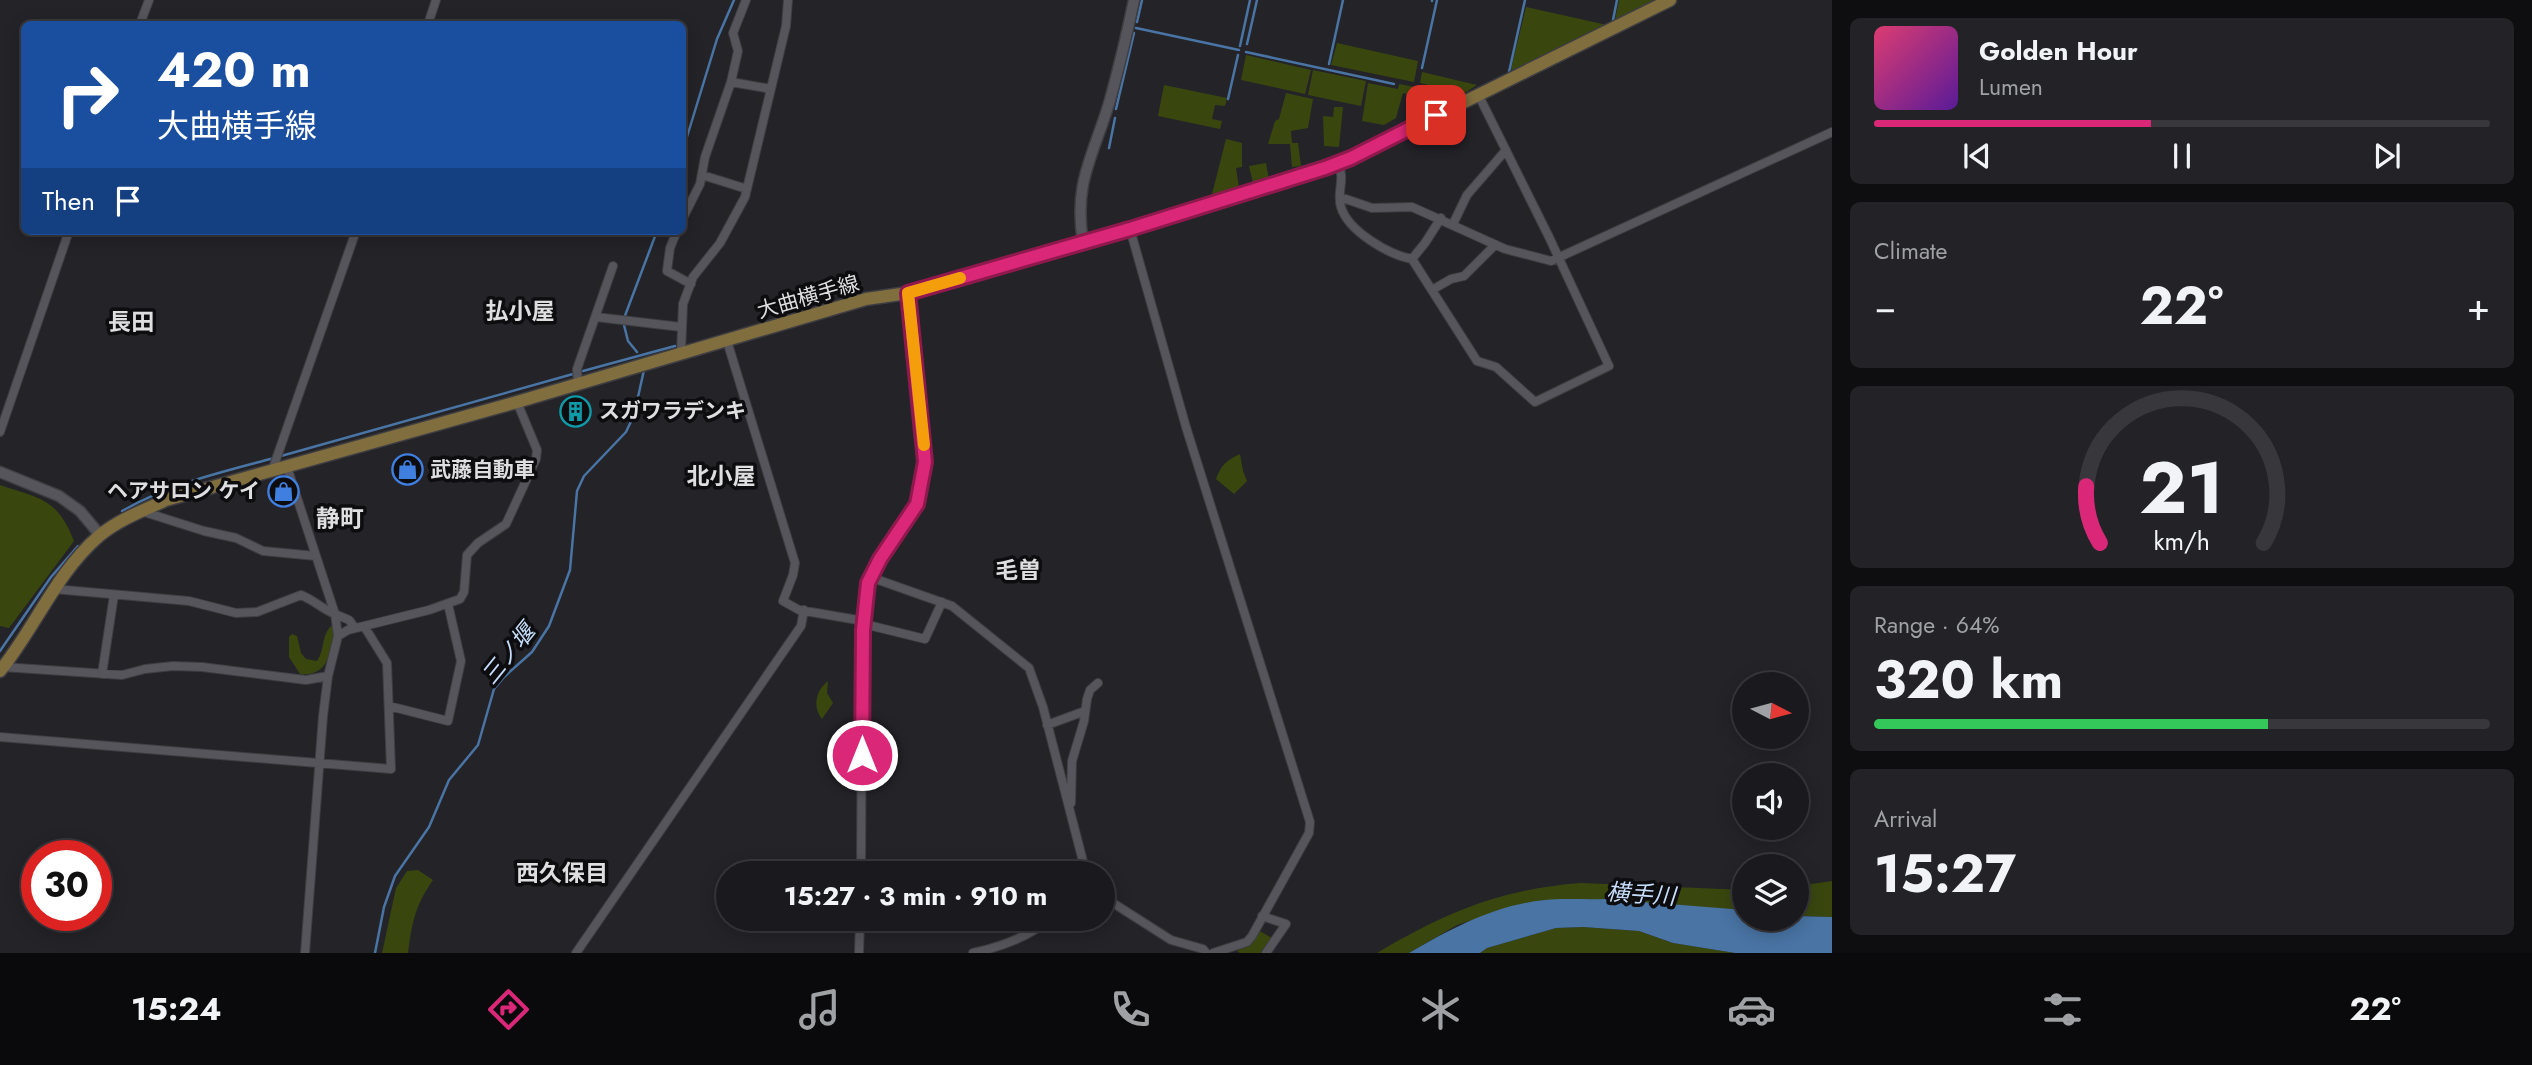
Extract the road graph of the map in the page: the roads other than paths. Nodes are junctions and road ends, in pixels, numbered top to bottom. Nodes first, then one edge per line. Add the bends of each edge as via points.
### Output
1 (149, 0) edge
2 (436, 0) edge
3 (746, 0) edge
4 (789, 0) edge
5 (1134, 0) edge
6 (1670, 0) edge
7 (141, 21) edge
8 (429, 21) edge
9 (732, 82) junction
10 (771, 89) junction
11 (1478, 94) junction
12 (1832, 132) edge
13 (1506, 150) junction
14 (1338, 163) junction
15 (702, 175) junction
16 (747, 189) junction
17 (1340, 197) junction
18 (686, 212) edge
19 (1441, 218) junction
20 (1454, 224) junction
21 (1130, 229) junction
22 (68, 235) edge
23 (355, 235) edge
24 (676, 235) edge
25 (1083, 242) junction
26 (1495, 244) junction
27 (1412, 258) junction
28 (1559, 258) junction
29 (612, 266) dead end
30 (691, 284) junction
31 (1432, 290) junction
32 (908, 293) junction
33 (596, 317) junction
34 (681, 327) junction
35 (727, 341) junction
36 (681, 353) junction
37 (578, 383) junction
38 (517, 402) junction
39 (0, 432) edge
40 (287, 467) junction
41 (272, 471) junction
42 (0, 472) edge
43 (142, 511) junction
44 (100, 535) junction
45 (316, 556) junction
46 (870, 577) junction
47 (54, 589) junction
48 (114, 595) junction
49 (942, 602) junction
50 (448, 604) junction
51 (804, 610) junction
52 (335, 614) junction
53 (864, 622) junction
54 (360, 627) junction
55 (338, 636) junction
56 (1, 669) edge
57 (102, 674) junction
58 (328, 676) junction
59 (1098, 682) dead end
60 (389, 706) junction
61 (1085, 712) junction
62 (1047, 725) junction
63 (0, 737) edge
64 (320, 762) junction
65 (1070, 814) junction
66 (861, 861) edge
67 (1083, 861) edge
68 (1115, 904) edge
69 (1262, 916) junction
70 (860, 931) edge
71 (1034, 931) edge
72 (305, 953) edge
73 (576, 953) edge
74 (859, 953) edge
75 (973, 953) edge
76 (1206, 953) edge
77 (1213, 953) edge
78 (1266, 953) edge

1 - 7 street
2 - 8 street
3 - 9 street via 733,33 738,51
4 - 10 street
5 - 25 street via 1116,78 1083,179 1079,216
6 - 11 main road, 大曲横手線
9 - 10 street
9 - 15 street
10 - 16 street
11 - 13 street
11 - 14 main road, 大曲横手線
12 - 28 street
13 - 20 street via 1467,195
13 - 28 street
14 - 17 street via 1343,173
14 - 21 main road, 大曲横手線
15 - 16 street
15 - 18 street
16 - 30 street via 720,243
17 - 19 street via 1372,208 1412,207
17 - 27 street via 1343,212 1369,239 1387,252
19 - 20 street
19 - 27 street
20 - 26 street
21 - 25 main road, 大曲横手線
21 - 69 street via 1186,427 1310,822 1309,833
22 - 39 street
23 - 41 street
24 - 30 street via 667,271
25 - 32 main road, 大曲横手線
26 - 28 street via 1526,256
26 - 31 street via 1464,276
27 - 31 street
28 - 31 street via 1609,366 1535,402 1496,367 1477,360
29 - 33 street
30 - 34 street
32 - 35 main road, 大曲横手線 via 866,299
32 - 46 street via 925,462 922,487 917,504
33 - 34 street
33 - 37 street via 577,369
34 - 36 street
35 - 36 main road, 大曲横手線
35 - 51 street via 795,563 783,601
36 - 37 main road, 大曲横手線
37 - 38 main road, 大曲横手線
38 - 40 main road, 大曲横手線
38 - 50 street via 537,450 536,459 506,524 467,555 464,592
40 - 41 main road, 大曲横手線
40 - 45 street
41 - 43 main road, 大曲横手線
42 - 44 street via 59,496 80,510
43 - 44 main road, 大曲横手線
43 - 45 street via 236,538 263,551
44 - 47 main road, 大曲横手線
45 - 52 street
46 - 49 street
46 - 53 street
47 - 48 street
47 - 56 main road, 大曲横手線
48 - 52 street via 190,601 236,612 257,612 302,595
48 - 57 street
49 - 53 street via 925,639
49 - 62 street via 1029,668
50 - 54 street
50 - 60 street via 461,661 448,721
51 - 53 street
51 - 73 street via 801,626
52 - 54 street
52 - 55 street
53 - 66 street
54 - 55 street
54 - 60 street via 387,663
55 - 58 street
56 - 57 street
57 - 58 street via 173,666 306,680
58 - 64 street
59 - 61 street via 1090,690
60 - 64 street via 391,769
61 - 62 street
61 - 65 street via 1072,761
62 - 65 street
63 - 64 street
64 - 72 street
65 - 67 street
68 - 76 street via 1171,940
69 - 77 street via 1247,942
69 - 78 street via 1286,924
70 - 74 street
71 - 75 street

